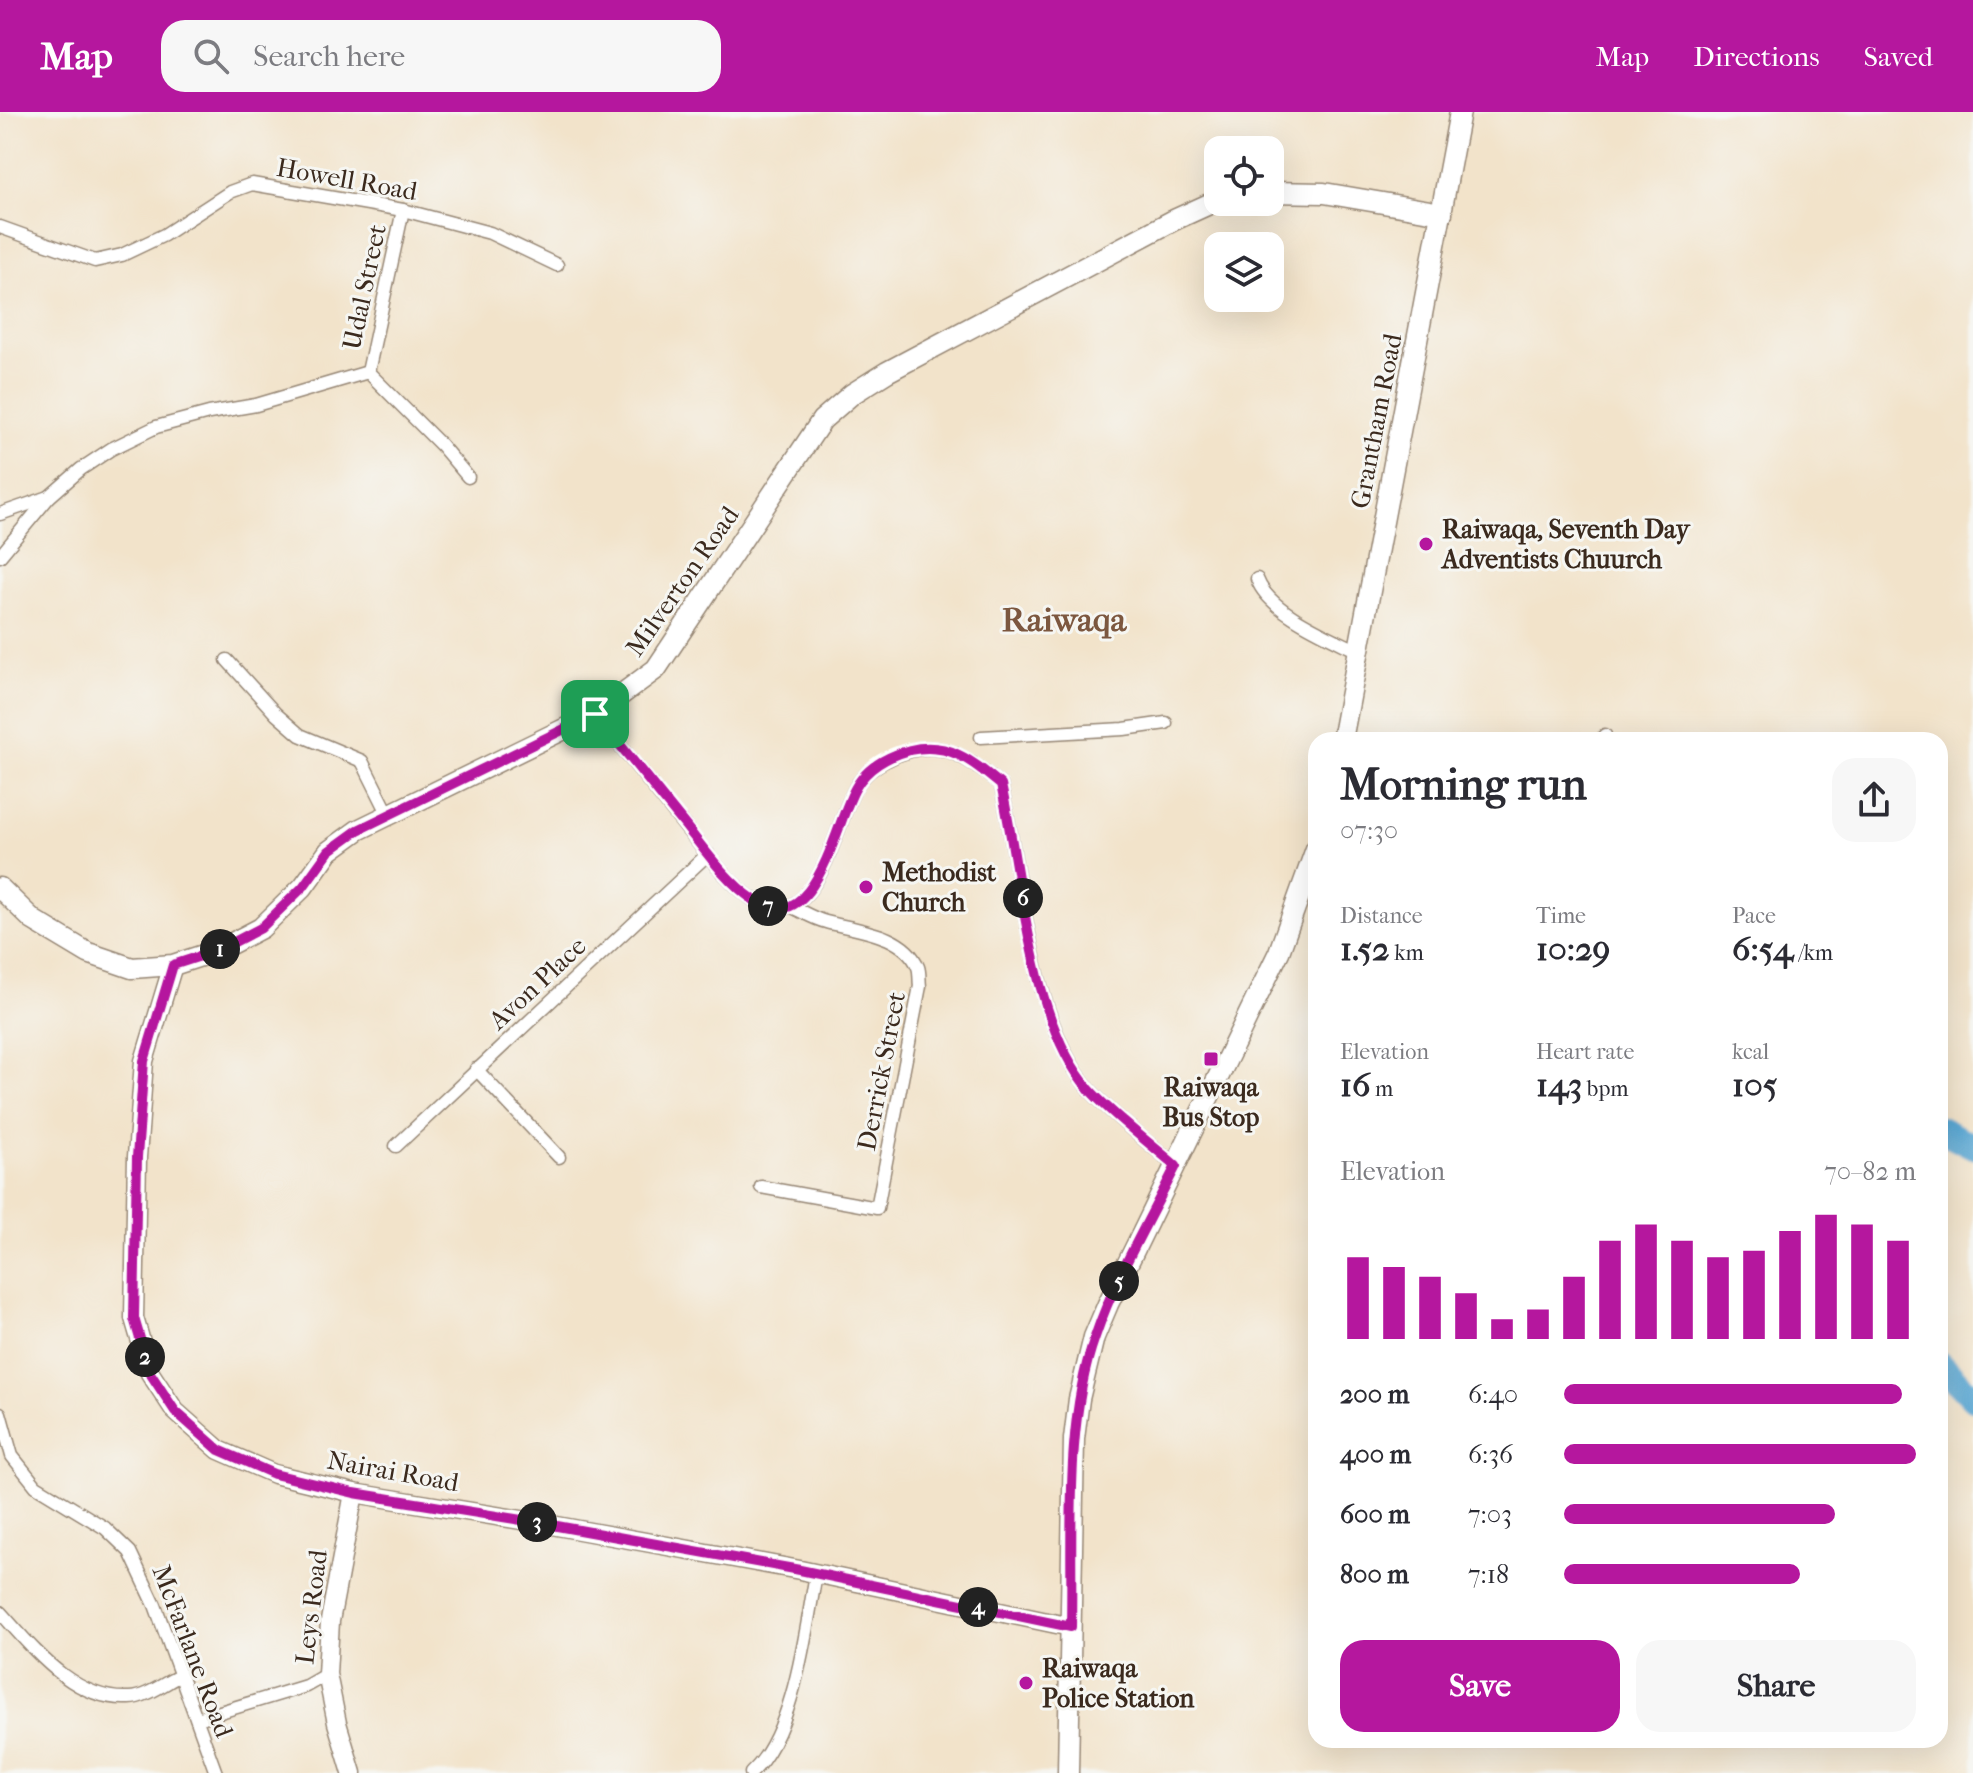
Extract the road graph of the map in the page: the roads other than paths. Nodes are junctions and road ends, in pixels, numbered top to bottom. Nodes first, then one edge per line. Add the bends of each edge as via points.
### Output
1 (1460, 112) edge
2 (1284, 192) edge
3 (1204, 206) edge
4 (403, 210) junction
5 (1442, 213) junction
6 (0, 227) edge
7 (557, 265) dead end
8 (368, 372) junction
9 (468, 477) dead end
10 (49, 497) junction
11 (0, 514) edge
12 (0, 556) edge
13 (1257, 579) dead end
14 (1358, 651) junction
15 (227, 660) dead end
16 (595, 714) junction
17 (1166, 723) dead end
18 (1343, 732) edge
19 (981, 737) dead end
20 (389, 815) junction
21 (708, 854) junction
22 (1308, 871) edge
23 (0, 888) edge
24 (792, 907) junction
25 (173, 965) junction
26 (476, 1069) junction
27 (396, 1146) dead end
28 (559, 1157) dead end
29 (1176, 1166) junction
30 (761, 1187) dead end
31 (0, 1413) edge
32 (354, 1493) junction
33 (816, 1574) junction
34 (0, 1612) edge
35 (1071, 1627) junction
36 (327, 1674) junction
37 (179, 1676) junction
38 (197, 1719) junction
39 (757, 1771) edge
40 (216, 1773) edge
41 (352, 1773) edge
42 (1068, 1773) edge

1 - 5 main road, Grantham Road
2 - 5 main road via 1324,193
3 - 16 main road, Milverton Road via 852,394 822,420 656,669
4 - 6 street, Howell Road via 252,184 230,192 164,235 95,261
4 - 7 street, Howell Road via 490,233
4 - 8 street, Udal Street
5 - 14 main road, Grantham Road
8 - 9 street
8 - 10 street via 156,427 91,463
10 - 11 street
10 - 12 street
13 - 14 street via 1283,608
14 - 18 main road, Grantham Road
15 - 20 street via 300,735 362,761
16 - 20 main road, Milverton Road
16 - 21 street
17 - 19 street
20 - 25 main road, Milverton Road via 329,851 303,887 261,928 219,950
21 - 24 street via 755,901 775,909
21 - 26 street, Avon Place
22 - 29 main road via 1279,952
23 - 25 main road, Milverton Road via 33,920 88,953 132,968
24 - 29 street via 812,888 852,795 873,767 930,745 979,767 1001,785 1033,955 1063,1050 1088,1089
24 - 30 street, Derrick Street via 891,941 918,967 920,986 877,1208
25 - 32 street, Nairai Road via 144,1061 137,1157 134,1318 150,1373 175,1411 219,1450 274,1474
26 - 27 street, Avon Place
26 - 28 street
29 - 35 main road via 1094,1337 1079,1399
31 - 37 street, McFarlane Road via 12,1456 36,1486 105,1528 130,1552
32 - 33 street, Nairai Road
32 - 36 street, Leys Road via 330,1621
33 - 35 street, Nairai Road
33 - 39 street via 797,1679 781,1726
34 - 37 street via 44,1661 105,1696 132,1699
35 - 42 main road
36 - 38 street via 306,1686
36 - 41 street, Leys Road
37 - 38 street, McFarlane Road
38 - 40 street, McFarlane Road

